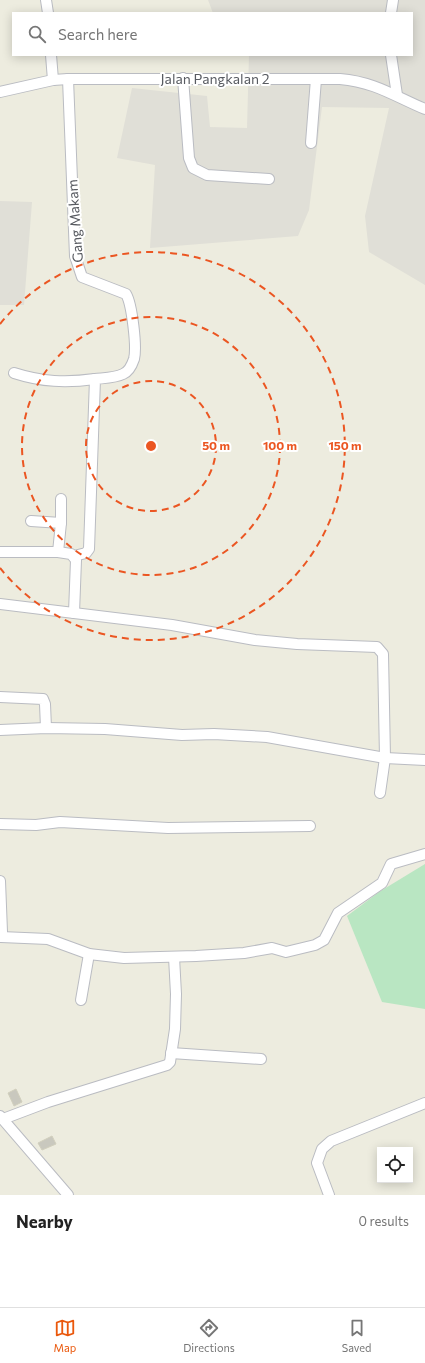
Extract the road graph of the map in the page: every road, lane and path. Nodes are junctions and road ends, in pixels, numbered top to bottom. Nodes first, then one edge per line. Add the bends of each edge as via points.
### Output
1 (46, 0) edge
2 (393, 0) edge
3 (48, 12) edge
4 (391, 12) edge
5 (51, 56) edge
6 (391, 56) edge
7 (183, 78) junction
8 (68, 79) junction
9 (316, 79) junction
10 (53, 80) junction
11 (0, 92) edge
12 (397, 95) junction
13 (425, 109) edge
14 (311, 143) dead end
15 (269, 179) dead end
16 (14, 373) dead end
17 (95, 379) junction
18 (61, 499) dead end
19 (31, 521) dead end
20 (61, 523) junction
21 (0, 552) edge
22 (58, 552) junction
23 (74, 556) junction
24 (0, 604) edge
25 (74, 613) junction
26 (0, 697) edge
27 (46, 728) junction
28 (0, 730) edge
29 (384, 758) junction
30 (425, 760) edge
31 (380, 793) dead end
32 (0, 824) edge
33 (310, 826) dead end
34 (425, 854) edge
35 (0, 881) edge
36 (0, 937) edge
37 (89, 954) junction
38 (174, 957) junction
39 (81, 1000) dead end
40 (171, 1053) junction
41 (261, 1059) dead end
42 (425, 1103) edge
43 (2, 1117) edge
44 (68, 1195) edge
45 (329, 1195) edge

1 - 3 street
2 - 4 street
5 - 10 street
6 - 12 street
7 - 8 street, Jalan Pangkalan 2
7 - 9 street, Jalan Pangkalan 2
7 - 15 street via 189,158 193,168 207,175
8 - 10 street, Jalan Pangkalan 2
8 - 17 street, Gang Makam via 75,256 82,277 126,294 130,302 135,348 134,359 123,374
9 - 12 street, Jalan Pangkalan 2 via 359,81
9 - 14 street
10 - 11 street, Jalan Pangkalan 2
12 - 13 street, Jalan Pangkalan 2
16 - 17 street via 35,380 62,382
17 - 23 street via 89,548 86,553
18 - 20 street
19 - 20 street
20 - 22 street
21 - 22 street
22 - 23 street
23 - 25 street
24 - 25 street
25 - 29 street via 172,625 255,640 376,647 383,654
26 - 27 street via 43,700
27 - 28 street
27 - 29 street via 267,737
29 - 30 street
29 - 31 street
32 - 33 street via 60,822 168,828
34 - 38 street via 391,864 382,882 338,913 324,940 315,945 286,952 272,948
35 - 36 street
36 - 37 street via 48,939
37 - 38 street via 124,958
37 - 39 street
38 - 40 street via 175,1029
40 - 41 street
40 - 43 street via 170,1062 163,1068
42 - 45 street via 331,1141 322,1149 317,1163
43 - 44 street

